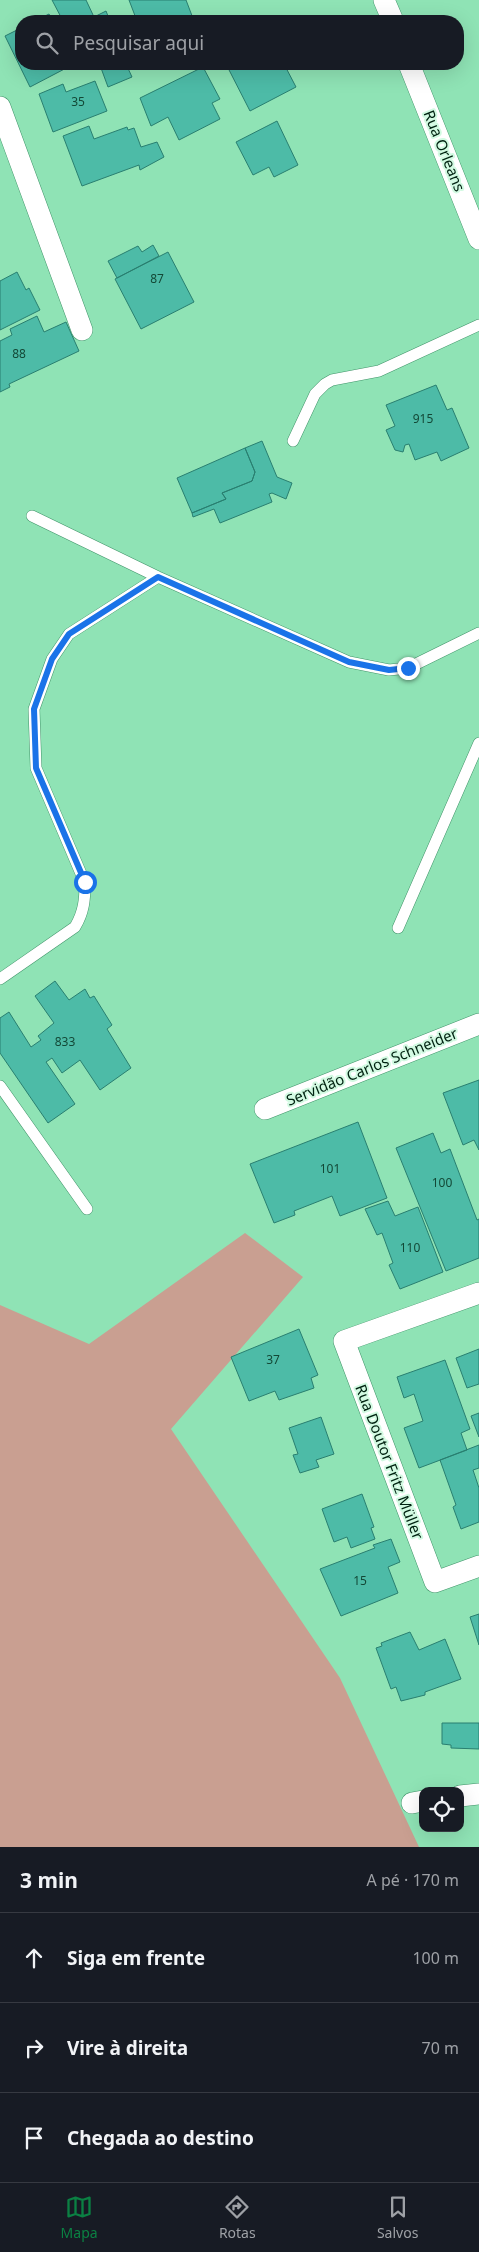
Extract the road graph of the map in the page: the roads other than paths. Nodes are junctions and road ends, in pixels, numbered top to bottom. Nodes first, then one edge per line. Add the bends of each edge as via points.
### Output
1 (384, 0) edge
2 (390, 15) edge
3 (412, 70) edge
4 (0, 107) edge
5 (479, 239) edge
6 (479, 325) edge
7 (82, 330) dead end
8 (293, 441) dead end
9 (32, 516) dead end
10 (158, 577) junction
11 (479, 633) edge
12 (479, 742) edge
13 (398, 928) dead end
14 (0, 979) edge
15 (479, 1024) edge
16 (0, 1086) edge
17 (265, 1110) dead end
18 (87, 1210) dead end
19 (479, 1293) edge
20 (479, 1566) edge
21 (479, 1794) edge
22 (464, 1796) edge

1 - 2 street
3 - 5 street, Rua Orleans
4 - 7 street
6 - 8 lane via 379,371 325,384 315,394
9 - 10 lane
10 - 11 lane via 349,662 389,670 408,668
10 - 14 lane via 69,634 52,659 34,709 36,768 85,882 85,900 82,916 75,926
12 - 13 lane
15 - 17 street, Servidão Carlos Schneider
16 - 18 lane
19 - 20 street, Rua Doutor Fritz Müller via 344,1341 434,1582
21 - 22 street

